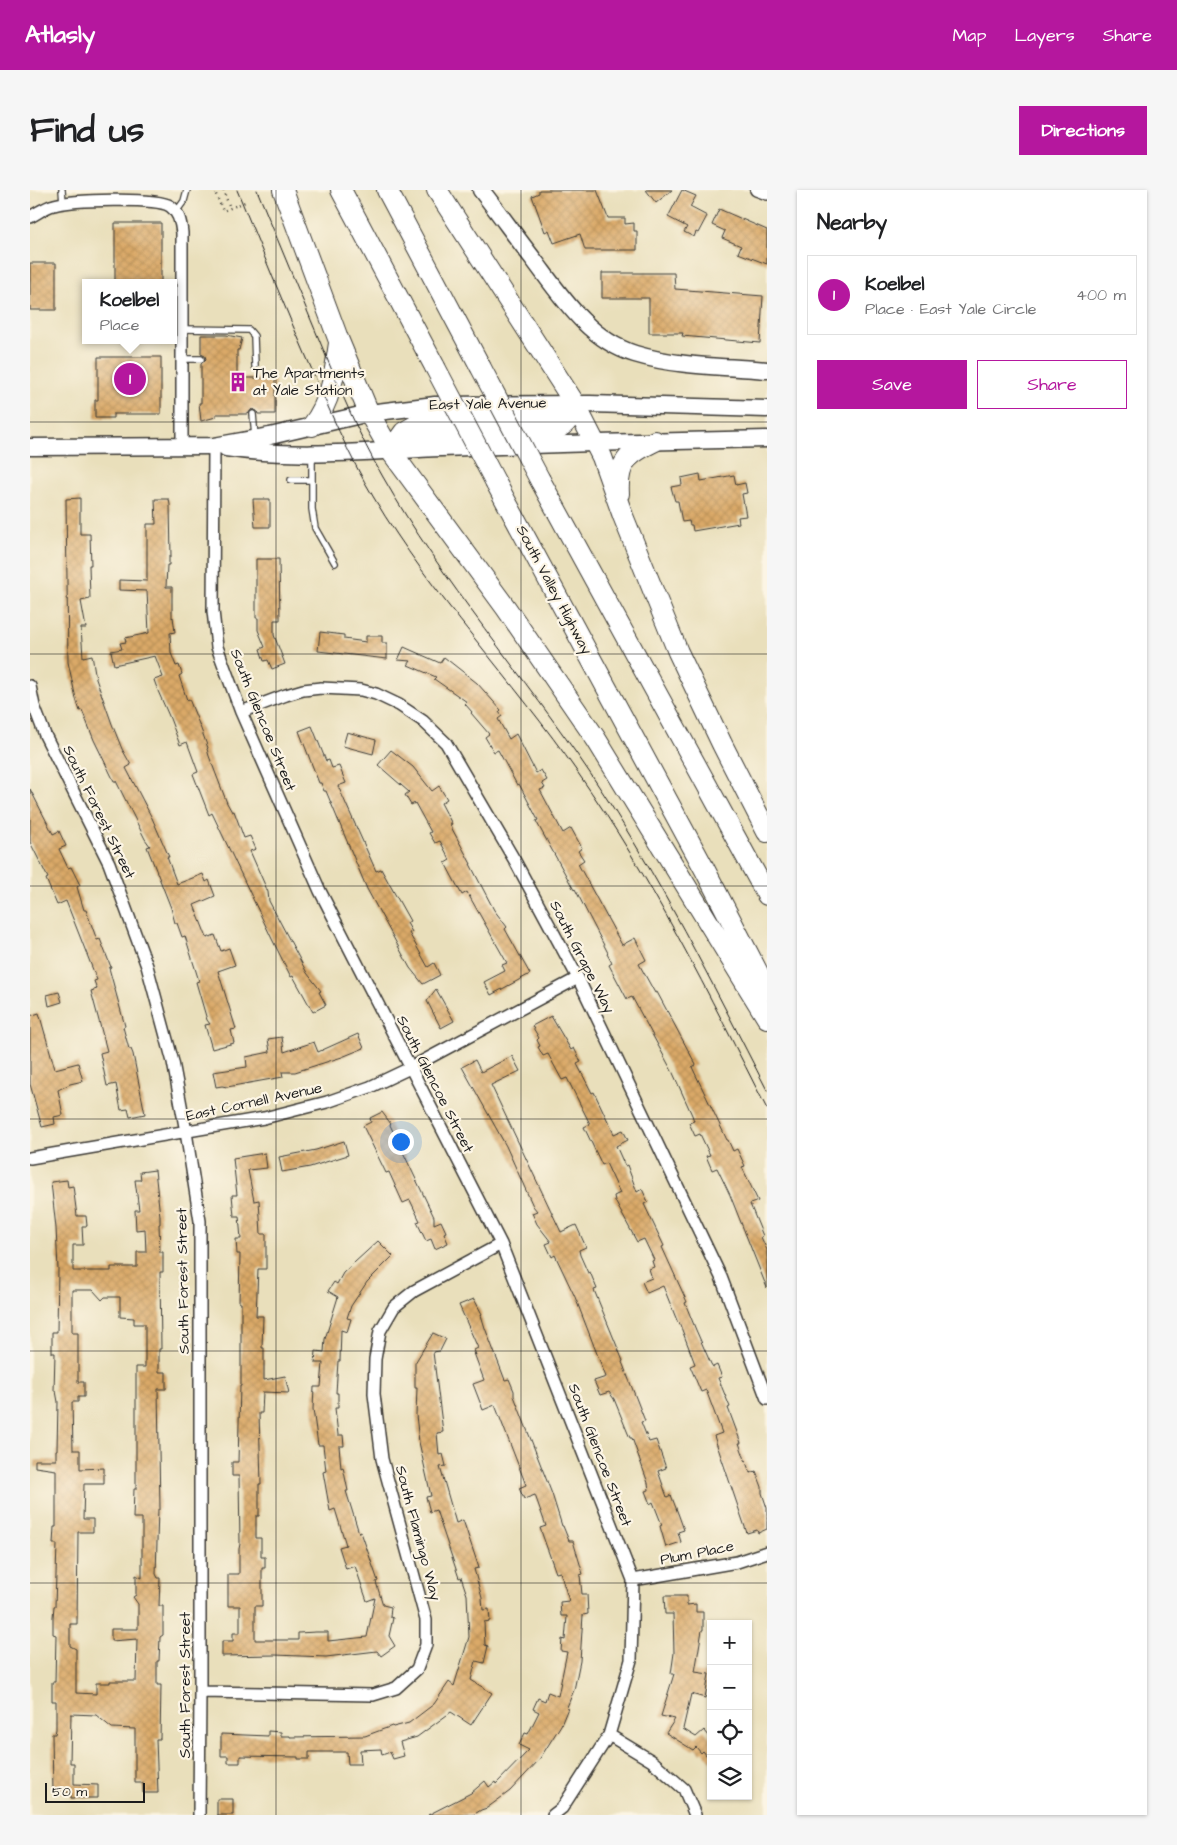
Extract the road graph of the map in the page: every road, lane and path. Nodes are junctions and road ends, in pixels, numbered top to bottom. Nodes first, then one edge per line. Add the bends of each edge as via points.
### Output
1 (62, 190) edge
2 (187, 190) edge
3 (214, 190) edge
4 (223, 190) edge
5 (283, 190) edge
6 (341, 190) edge
7 (387, 190) edge
8 (437, 190) edge
9 (481, 190) edge
10 (756, 190) edge
11 (767, 194) edge
12 (245, 202) dead end
13 (63, 203) junction
14 (230, 208) junction
15 (176, 212) junction
16 (30, 217) edge
17 (182, 329) junction
18 (339, 341) junction
19 (182, 359) junction
20 (201, 359) dead end
21 (255, 366) dead end
22 (767, 370) edge
23 (575, 404) junction
24 (767, 409) edge
25 (368, 413) junction
26 (253, 414) dead end
27 (312, 426) junction
28 (256, 438) junction
29 (767, 439) edge
30 (655, 441) junction
31 (594, 442) junction
32 (182, 446) junction
33 (214, 446) junction
34 (30, 447) edge
35 (390, 450) junction
36 (312, 453) junction
37 (291, 480) dead end
38 (311, 480) junction
39 (622, 516) junction
40 (335, 563) dead end
41 (30, 686) edge
42 (241, 712) junction
43 (767, 832) edge
44 (767, 895) edge
45 (578, 978) junction
46 (767, 990) edge
47 (767, 1018) edge
48 (410, 1068) junction
49 (186, 1132) junction
50 (30, 1158) edge
51 (501, 1244) junction
52 (767, 1399) edge
53 (767, 1552) edge
54 (633, 1580) junction
55 (200, 1692) junction
56 (609, 1735) junction
57 (199, 1815) edge
58 (553, 1815) edge
59 (695, 1815) edge

1 - 13 lane
2 - 15 lane
3 - 14 path via 223,211
4 - 14 path
5 - 18 highway
6 - 46 highway, South Valley Highway, bridge
7 - 44 highway, bridge via 540,480
8 - 23 highway
9 - 22 main road via 563,299 605,339 633,353 659,360
10 - 11 street
12 - 14 path
13 - 15 street via 131,199 165,204
13 - 16 street
15 - 17 street via 182,233
17 - 19 street
17 - 21 lane via 249,330 254,336
18 - 25 highway
18 - 27 highway via 328,399
19 - 20 lane
19 - 32 street
23 - 24 main road, East Yale Avenue
23 - 25 main road, East Yale Avenue via 435,404
23 - 31 highway
23 - 35 highway via 568,422 555,430 455,435
25 - 27 main road, East Yale Avenue
25 - 35 highway
26 - 28 lane
27 - 28 main road, East Yale Avenue
28 - 33 main road, East Yale Avenue
29 - 30 main road, East Yale Avenue
30 - 31 main road, East Yale Avenue
30 - 39 highway via 626,458 621,468 618,482
31 - 35 main road, East Yale Avenue
31 - 39 highway
32 - 33 main road, East Yale Avenue
32 - 34 main road, East Yale Avenue
33 - 36 main road, East Yale Avenue via 255,452
33 - 42 street, South Glencoe Street via 214,632
35 - 36 main road, East Yale Avenue
35 - 47 highway via 558,682
36 - 38 lane
37 - 38 lane
38 - 40 lane via 315,528
39 - 43 highway via 678,652
41 - 49 street, South Forest Street via 45,735 105,855 136,936 170,1046
42 - 45 street, South Grape Way via 303,690 340,688 376,694 423,721 446,743
42 - 48 street, South Glencoe Street via 320,891
45 - 48 street, East Cornell Avenue
45 - 52 street, South Grape Way via 721,1277
48 - 49 street, East Cornell Avenue via 327,1102
48 - 51 street, South Glencoe Street
49 - 50 street, East Cornell Avenue
49 - 55 street, South Forest Street via 200,1221
51 - 54 street, South Glencoe Street
51 - 55 street, South Flamingo Way via 414,1291 394,1307 380,1330 374,1394 382,1459 426,1620 426,1645 417,1668 396,1688 373,1694
53 - 54 street, Plum Place via 737,1562
54 - 56 street, South Glencoe Street via 631,1660
55 - 57 street, South Forest Street
56 - 58 street, South Glencoe Street via 562,1808
56 - 59 street via 652,1761 684,1789

